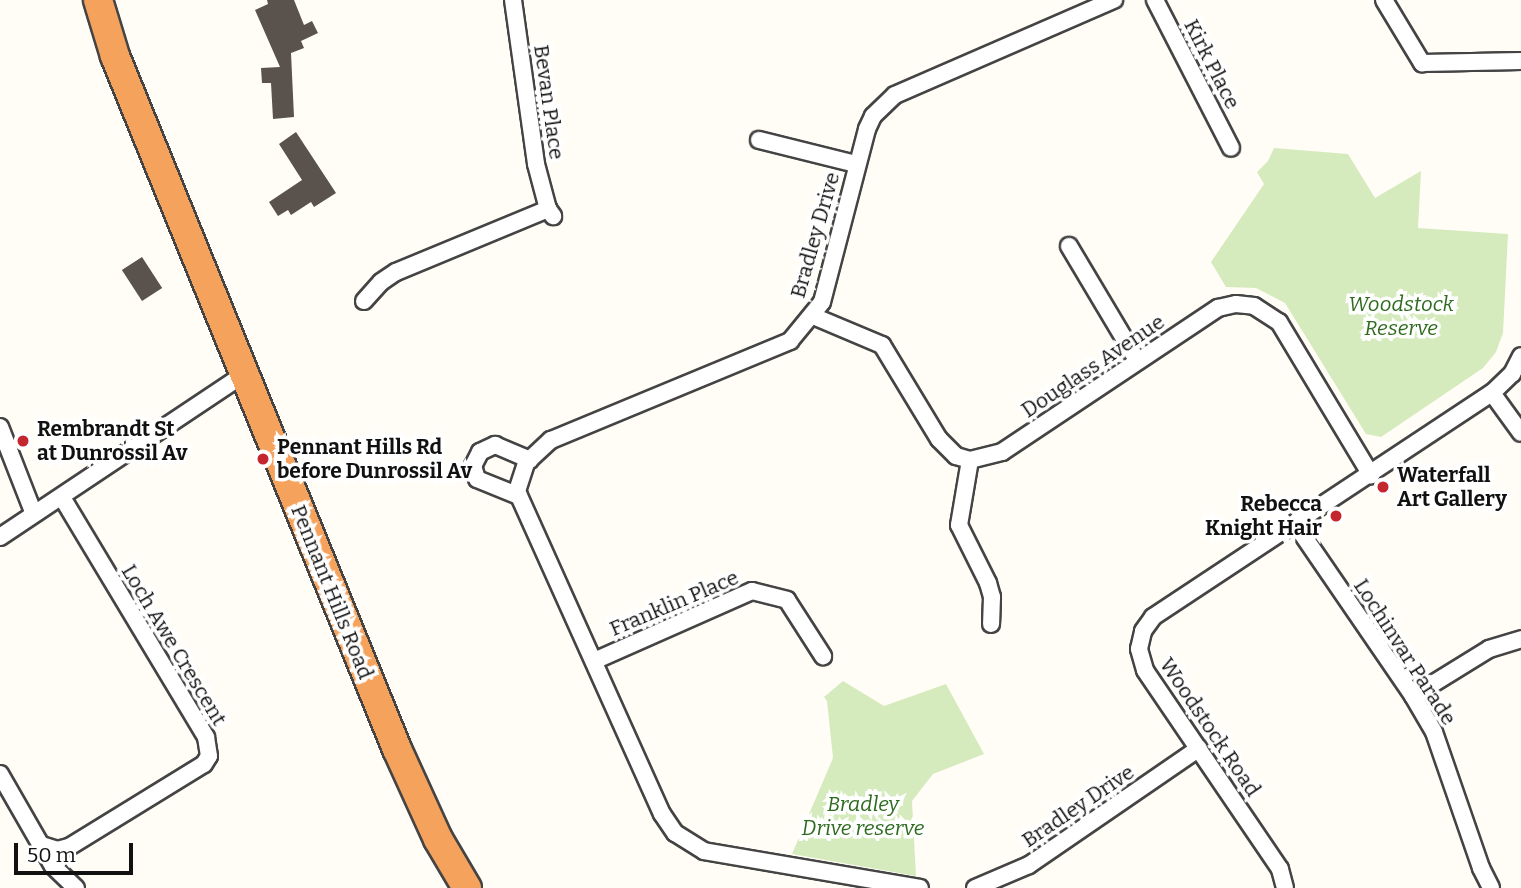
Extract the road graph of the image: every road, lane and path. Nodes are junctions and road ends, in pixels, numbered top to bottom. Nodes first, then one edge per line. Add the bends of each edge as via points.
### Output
1 (82, 0) edge
2 (98, 0) edge
3 (513, 0) edge
4 (1114, 0) edge
5 (1155, 0) edge
6 (1384, 0) edge
7 (115, 56) junction
8 (1521, 61) edge
9 (759, 140) dead end
10 (1231, 148) dead end
11 (856, 164) junction
12 (1069, 246) dead end
13 (364, 300) dead end
14 (813, 316) junction
15 (1521, 356) edge
16 (1138, 360) junction
17 (244, 374) junction
18 (1492, 393) junction
19 (0, 427) edge
20 (1521, 433) edge
21 (530, 460) junction
22 (970, 460) junction
23 (1371, 475) junction
24 (519, 496) junction
25 (62, 497) junction
26 (34, 514) junction
27 (1296, 525) junction
28 (0, 537) edge
29 (991, 624) dead end
30 (1521, 639) edge
31 (822, 656) dead end
32 (594, 661) junction
33 (1413, 696) junction
34 (1199, 748) junction
35 (0, 774) edge
36 (42, 845) junction
37 (76, 888) edge
38 (467, 888) edge
39 (920, 888) edge
40 (975, 888) edge
41 (1285, 888) edge
42 (1492, 888) edge

1 - 7 highway, Pennant Hills Road
2 - 7 highway, Pennant Hills Road
3 - 13 street, Bevan Place via 536,164 551,212 396,272
4 - 11 street, Bradley Drive via 895,95 873,116
5 - 10 street, Kirk Place
6 - 8 street via 1422,63
7 - 17 highway, Pennant Hills Road
9 - 11 street
11 - 14 street, Bradley Drive via 822,302
12 - 16 street
14 - 21 street, Bradley Drive via 790,341 551,440
14 - 22 street via 882,345 939,439 956,456
15 - 18 street, Woodstock Road via 1512,374
16 - 22 street, Douglass Avenue via 1002,452
16 - 23 street, Douglass Avenue via 1219,308 1236,304 1262,309 1279,322
17 - 25 street
17 - 38 highway, Pennant Hills Road via 397,749 438,839
18 - 20 street
18 - 23 street, Woodstock Road
19 - 26 street
21 - 24 street, Bradley Drive
21 - 24 street via 495,445 481,452 473,466 477,479
22 - 29 street via 959,525 988,583
23 - 27 street, Woodstock Road
24 - 32 street
25 - 26 street
25 - 36 street, Loch Awe Crescent via 206,737 209,756 204,764 69,846
26 - 28 street
27 - 33 street, Lochinvar Parade
27 - 34 street, Woodstock Road via 1153,617 1140,636 1142,663
30 - 33 street via 1489,649
31 - 32 street, Franklin Place via 787,600 752,591
32 - 39 street via 662,814 682,839 704,851
33 - 42 street, Lochinvar Parade via 1436,737
34 - 40 street, Bradley Drive via 1029,865
34 - 41 street, Woodstock Road via 1280,869
35 - 36 street
36 - 37 street via 54,866

